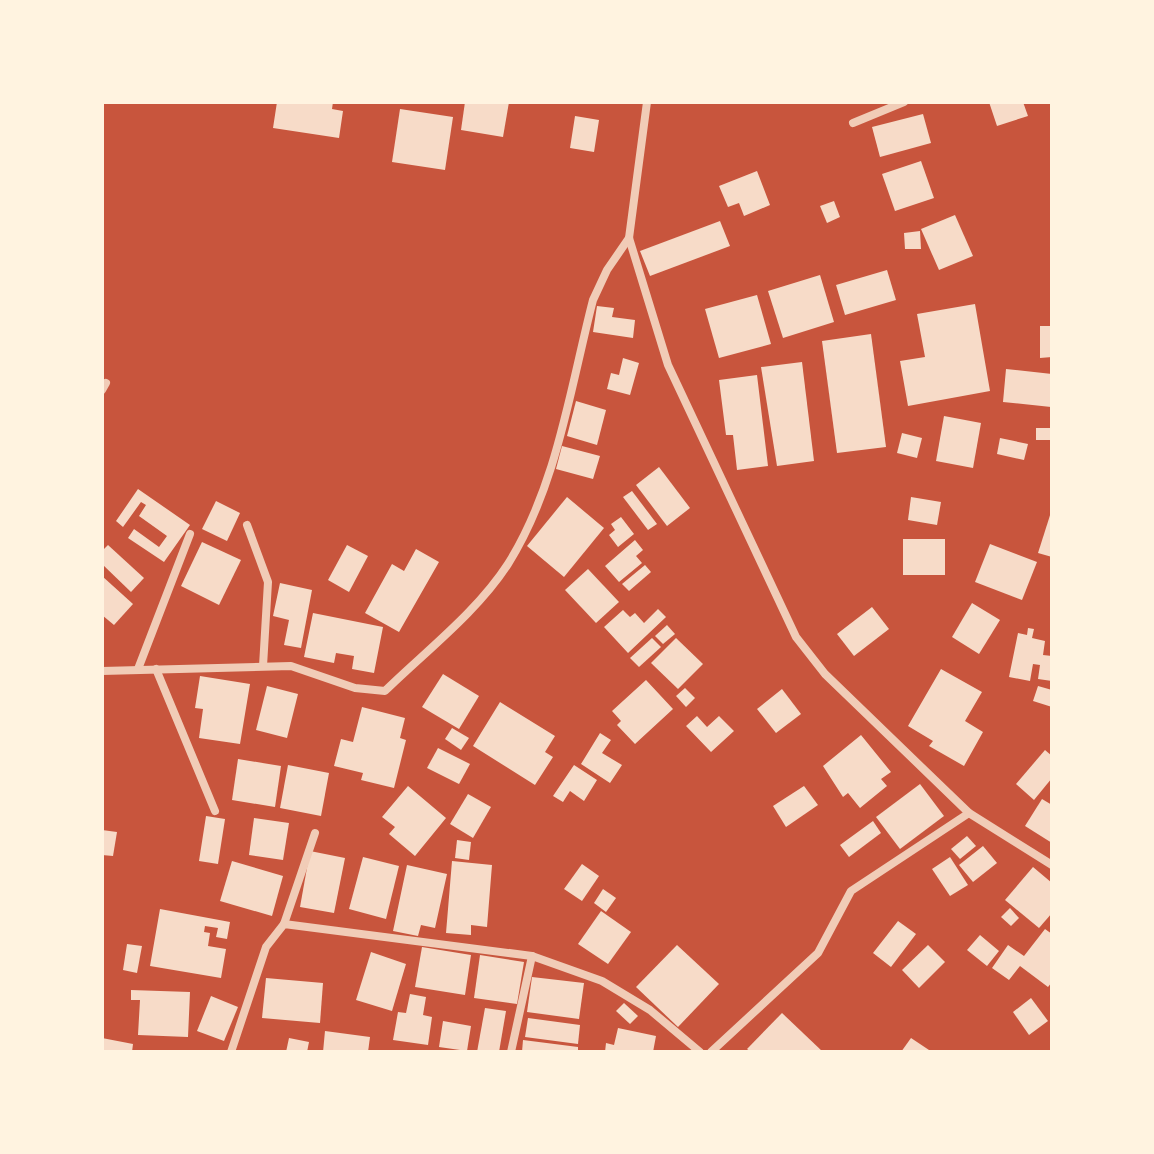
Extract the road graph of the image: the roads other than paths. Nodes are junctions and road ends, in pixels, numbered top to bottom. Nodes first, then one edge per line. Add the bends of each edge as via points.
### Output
1 (647, 102) edge
2 (904, 102) edge
3 (853, 123) dead end
4 (629, 238) junction
5 (247, 525) dead end
6 (190, 534) dead end
7 (263, 666) junction
8 (138, 669) junction
9 (156, 669) junction
10 (102, 671) edge
11 (215, 811) dead end
12 (969, 813) junction
13 (315, 833) dead end
14 (1052, 865) edge
15 (284, 924) junction
16 (532, 956) junction
17 (231, 1052) edge
18 (511, 1052) edge
19 (700, 1052) edge
20 (711, 1052) edge

1 - 4 street
2 - 3 street
4 - 7 street via 593,300 543,497 507,565 482,596 385,691 355,688 291,666
4 - 12 street via 668,365 796,637 825,674
5 - 7 street via 268,582
6 - 8 street
7 - 9 street
8 - 9 street
8 - 10 street
9 - 11 street
12 - 14 street
12 - 20 street via 851,891 818,953
13 - 15 street
15 - 16 street
15 - 17 street via 266,947
16 - 18 street
16 - 19 street via 602,981 650,1010

